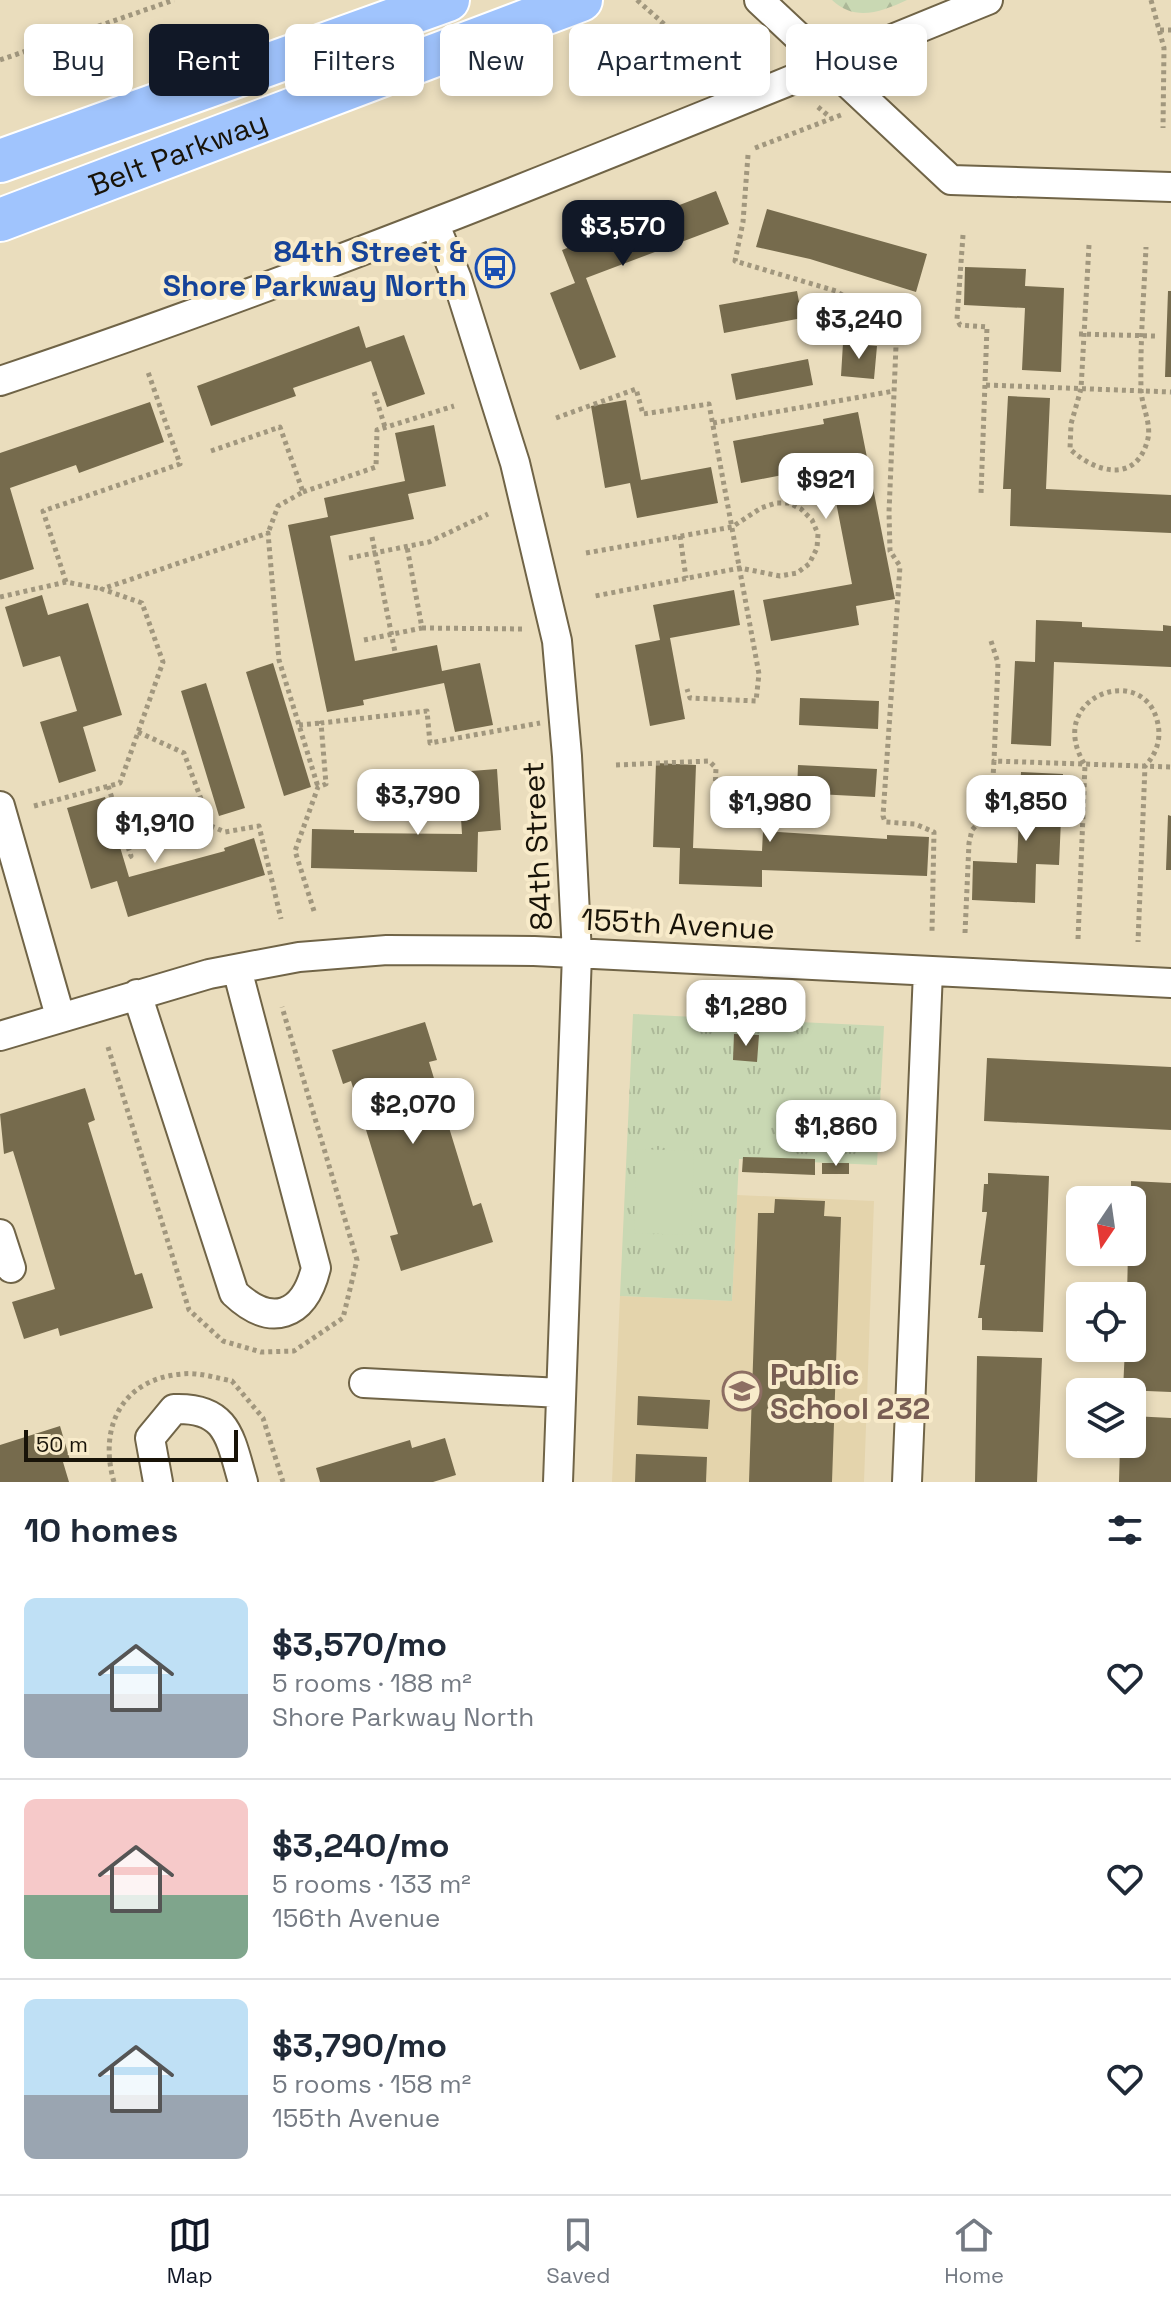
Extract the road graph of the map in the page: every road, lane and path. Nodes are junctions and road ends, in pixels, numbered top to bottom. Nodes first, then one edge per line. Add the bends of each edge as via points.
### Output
1 (174, 0) edge
2 (448, 0) edge
3 (637, 0) edge
4 (759, 0) edge
5 (988, 0) edge
6 (1151, 0) edge
7 (578, 1) edge
8 (786, 24) edge
9 (927, 25) edge
10 (1160, 30) junction
11 (1171, 30) edge
12 (0, 60) edge
13 (786, 82) edge
14 (863, 96) edge
15 (818, 107) dead end
16 (842, 114) dead end
17 (700, 117) junction
18 (831, 118) junction
19 (1163, 128) dead end
20 (755, 148) dead end
21 (748, 155) dead end
22 (0, 161) edge
23 (1171, 187) edge
24 (0, 220) edge
25 (435, 225) junction
26 (963, 235) dead end
27 (1089, 245) dead end
28 (1146, 247) dead end
29 (1081, 334) junction
30 (1155, 336) dead end
31 (1143, 337) junction
32 (148, 372) dead end
33 (0, 381) edge
34 (986, 385) junction
35 (1081, 389) junction
36 (894, 391) junction
37 (1141, 391) junction
38 (374, 392) dead end
39 (1171, 392) edge
40 (454, 406) dead end
41 (556, 418) dead end
42 (713, 423) junction
43 (385, 427) junction
44 (211, 451) dead end
45 (303, 492) junction
46 (981, 494) dead end
47 (488, 514) dead end
48 (732, 527) junction
49 (268, 533) junction
50 (680, 536) junction
51 (372, 537) dead end
52 (407, 547) junction
53 (375, 553) junction
54 (586, 553) dead end
55 (349, 558) dead end
56 (740, 568) junction
57 (686, 578) junction
58 (66, 582) junction
59 (102, 589) junction
60 (595, 596) dead end
61 (0, 597) edge
62 (422, 628) junction
63 (525, 629) dead end
64 (391, 634) junction
65 (364, 640) dead end
66 (991, 641) dead end
67 (395, 652) dead end
68 (687, 689) dead end
69 (321, 723) junction
70 (540, 723) dead end
71 (299, 725) junction
72 (138, 732) junction
73 (994, 761) junction
74 (616, 765) dead end
75 (1085, 765) junction
76 (1145, 766) junction
77 (1171, 767) edge
78 (108, 786) junction
79 (318, 787) junction
80 (715, 789) dead end
81 (0, 806) edge
82 (34, 806) dead end
83 (126, 859) dead end
84 (314, 911) dead end
85 (281, 919) dead end
86 (932, 931) dead end
87 (965, 933) dead end
88 (1078, 939) dead end
89 (1138, 942) dead end
90 (577, 954) junction
91 (237, 969) junction
92 (928, 971) junction
93 (1171, 983) edge
94 (137, 994) junction
95 (282, 1007) dead end
96 (60, 1016) junction
97 (0, 1036) edge
98 (108, 1047) dead end
99 (0, 1234) edge
100 (11, 1268) dead end
101 (364, 1383) dead end
102 (561, 1393) junction
103 (158, 1482) edge
104 (243, 1482) edge
105 (558, 1482) edge
106 (907, 1482) edge

1 - 12 path
2 - 22 highway, Belt Parkway
3 - 17 path via 690,57
4 - 8 street
5 - 9 street
6 - 10 path
7 - 24 highway, Belt Parkway
10 - 11 path
10 - 19 path
13 - 17 street
14 - 23 street via 951,180
15 - 18 path
16 - 18 path
17 - 25 street
18 - 20 path
21 - 36 path via 735,261 836,291 853,302 863,319 897,322
25 - 33 street
25 - 90 street, 84th Street via 515,463 557,641
26 - 34 path via 957,319 960,325 987,327
27 - 29 path
28 - 31 path
29 - 31 path
29 - 35 path
30 - 31 path
31 - 37 path
32 - 58 path via 180,464 43,511
34 - 35 path
34 - 46 path
35 - 37 path
35 - 37 path via 1070,449 1099,470 1115,471 1138,461 1149,438
36 - 42 path
36 - 86 path via 890,551 900,566 883,816 885,822 915,824 934,832
37 - 39 path
38 - 43 path
40 - 43 path
41 - 42 path via 636,389 643,414 709,404
42 - 48 path
43 - 45 path via 377,430 376,467
44 - 45 path via 280,427
45 - 49 path via 278,506
47 - 52 path
48 - 50 path
48 - 56 path
48 - 56 path via 761,508 789,503 812,520 818,534 809,564 797,573 780,576
49 - 59 path
49 - 71 path via 279,660
50 - 54 path
50 - 57 path
51 - 53 path
52 - 53 path
52 - 62 path
53 - 55 path
53 - 64 path
56 - 57 path
56 - 68 path via 759,674 756,701 690,698
57 - 60 path
58 - 59 path
58 - 61 path
59 - 72 path via 142,603 163,662
62 - 63 path
62 - 64 path
64 - 65 path
64 - 67 path
66 - 73 path via 998,663
69 - 70 path via 427,711 430,743
69 - 71 path
69 - 79 path via 326,784
71 - 79 path
72 - 78 path via 120,783
72 - 85 path via 184,753 211,826 225,832 259,826
73 - 75 path
73 - 87 path via 991,809 972,830 969,843
74 - 80 path via 709,761 716,768
75 - 76 path
75 - 76 path via 1074,735 1081,709 1100,693 1117,690 1146,700 1155,711 1157,746
75 - 88 path
76 - 77 path
76 - 89 path
78 - 82 path
78 - 83 path via 131,856
79 - 84 path via 295,851
81 - 96 street
90 - 91 street, 155th Avenue via 387,950 299,957
90 - 92 street, 155th Avenue
90 - 102 street, 84th Street
91 - 94 street, 155th Avenue
91 - 94 street via 316,1268 311,1289 295,1307 275,1315 252,1310 234,1293
92 - 93 street, 155th Avenue
92 - 106 street
94 - 96 street, 155th Avenue
95 - 98 path via 357,1260 343,1318 294,1351 261,1352 223,1341 189,1310
96 - 97 street, 155th Avenue
99 - 100 street
101 - 102 street
102 - 105 street, 84th Street
103 - 104 street via 150,1438 174,1409 196,1408 214,1414 229,1436

